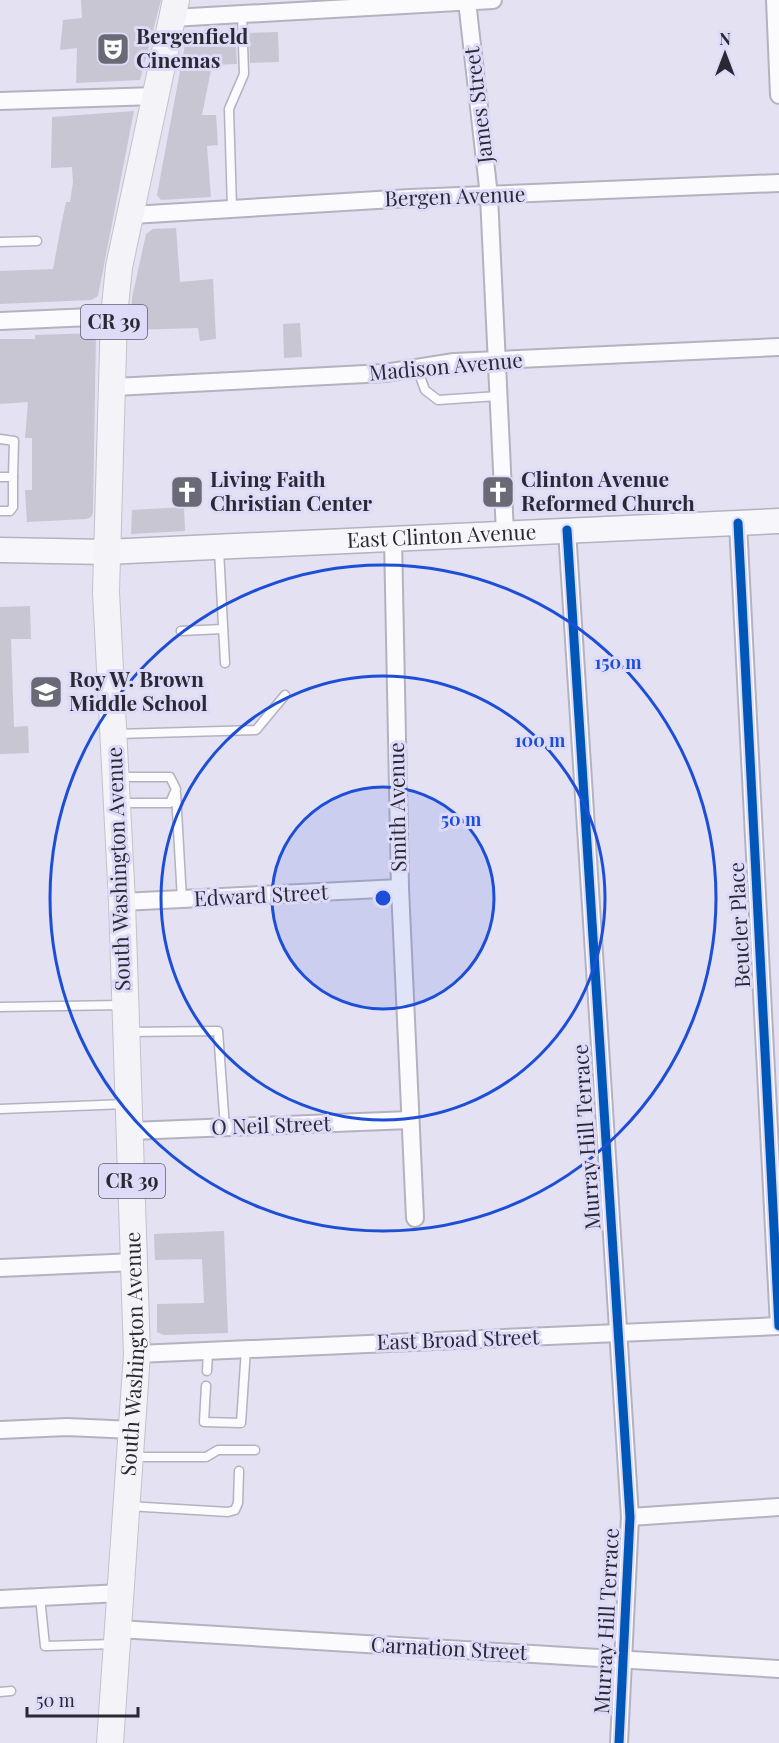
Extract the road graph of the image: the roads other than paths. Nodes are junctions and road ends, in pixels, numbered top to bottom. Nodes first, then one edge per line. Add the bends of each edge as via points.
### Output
1 (493, 0) edge
2 (775, 0) edge
3 (467, 1) edge
4 (405, 2) edge
5 (174, 9) edge
6 (242, 14) junction
7 (779, 95) edge
8 (156, 96) junction
9 (0, 101) edge
10 (779, 183) edge
11 (489, 196) junction
12 (232, 208) junction
13 (132, 215) junction
14 (37, 241) dead end
15 (0, 242) edge
16 (114, 316) junction
17 (0, 321) edge
18 (779, 347) edge
19 (497, 361) junction
20 (417, 368) junction
21 (114, 387) junction
22 (498, 396) junction
23 (0, 439) edge
24 (0, 477) edge
25 (13, 477) junction
26 (0, 512) edge
27 (779, 521) edge
28 (738, 523) junction
29 (567, 530) junction
30 (505, 533) junction
31 (393, 538) junction
32 (219, 547) junction
33 (0, 550) edge
34 (106, 552) junction
35 (223, 629) junction
36 (181, 631) dead end
37 (225, 663) dead end
38 (285, 695) dead end
39 (114, 734) junction
40 (116, 777) junction
41 (176, 789) junction
42 (117, 803) junction
43 (400, 888) junction
44 (182, 900) junction
45 (122, 902) junction
46 (125, 1005) junction
47 (0, 1007) edge
48 (126, 1032) junction
49 (129, 1104) junction
50 (0, 1109) edge
51 (411, 1120) junction
52 (225, 1129) junction
53 (131, 1131) junction
54 (415, 1218) dead end
55 (135, 1262) junction
56 (0, 1268) edge
57 (779, 1326) edge
58 (618, 1334) junction
59 (246, 1349) junction
60 (208, 1351) junction
61 (137, 1354) junction
62 (207, 1371) dead end
63 (206, 1386) dead end
64 (0, 1430) edge
65 (133, 1430) junction
66 (255, 1450) dead end
67 (131, 1457) junction
68 (239, 1471) dead end
69 (128, 1506) junction
70 (779, 1507) edge
71 (630, 1517) junction
72 (121, 1593) junction
73 (40, 1597) junction
74 (0, 1599) edge
75 (118, 1637) junction
76 (624, 1659) junction
77 (779, 1669) edge
78 (11, 1691) dead end
79 (0, 1692) edge
80 (110, 1743) edge
81 (619, 1743) edge

1 - 3 street
2 - 7 street
3 - 4 street
3 - 11 street, James Street
4 - 6 street
5 - 6 street
5 - 8 main road, South Washington Avenue / CR 39
6 - 12 lane via 244,74 229,109
8 - 9 street
8 - 13 main road, South Washington Avenue / CR 39
10 - 11 street, Bergen Avenue
11 - 12 street, Bergen Avenue
11 - 19 street, James Street
12 - 13 street, Bergen Avenue
13 - 16 main road, South Washington Avenue / CR 39 via 119,267
14 - 15 lane
16 - 17 street
16 - 21 main road, South Washington Avenue / CR 39
18 - 19 street, Madison Avenue
19 - 20 street, Madison Avenue
19 - 22 street, James Street
20 - 21 street, Madison Avenue
20 - 22 lane via 425,390 438,400
21 - 34 main road, South Washington Avenue / CR 39
22 - 30 street, James Street
23 - 25 lane via 14,441
24 - 25 lane
25 - 26 lane via 13,507
27 - 28 street, East Clinton Avenue
28 - 29 street, East Clinton Avenue
28 - 57 street, Beucler Place
29 - 30 street, East Clinton Avenue
29 - 58 street, Murray Hill Terrace
30 - 31 street, East Clinton Avenue
31 - 32 street, East Clinton Avenue
31 - 43 street, Smith Avenue
32 - 34 street, East Clinton Avenue
32 - 35 lane
33 - 34 street, East Clinton Avenue
34 - 39 main road, South Washington Avenue / CR 39
35 - 36 lane
35 - 37 lane
38 - 39 lane via 256,730
39 - 40 main road, South Washington Avenue / CR 39
40 - 41 lane via 170,777
40 - 42 main road, South Washington Avenue / CR 39
41 - 42 lane via 170,803
41 - 44 lane
42 - 45 main road, South Washington Avenue / CR 39
43 - 44 street, Edward Street
43 - 51 street, Smith Avenue
44 - 45 street, Edward Street
45 - 46 main road, South Washington Avenue / CR 39
46 - 47 lane
46 - 48 main road, South Washington Avenue / CR 39
48 - 49 main road, South Washington Avenue / CR 39
48 - 52 lane via 218,1031
49 - 50 lane
49 - 53 main road, South Washington Avenue / CR 39
51 - 52 street, O Neil Street
51 - 54 street, Smith Avenue
52 - 53 street, O Neil Street
53 - 55 main road, South Washington Avenue / CR 39
55 - 56 street
55 - 61 main road, South Washington Avenue / CR 39
57 - 58 street, East Broad Street
58 - 59 street, East Broad Street
58 - 71 street, Murray Hill Terrace
59 - 60 street, East Broad Street
59 - 63 lane via 241,1423 204,1422
60 - 61 street, East Broad Street
60 - 62 lane
61 - 65 main road, South Washington Avenue / CR 39
64 - 65 street
65 - 67 main road, South Washington Avenue / CR 39
66 - 67 lane via 218,1450 206,1457
67 - 69 main road, South Washington Avenue / CR 39
68 - 69 lane via 235,1510
69 - 72 main road, South Washington Avenue / CR 39
70 - 71 street
71 - 76 street, Murray Hill Terrace
72 - 73 street
72 - 75 main road, South Washington Avenue / CR 39
73 - 74 street
73 - 75 lane via 45,1646
75 - 76 street, Carnation Street
75 - 80 main road, South Washington Avenue / CR 39
76 - 77 street, Carnation Street
76 - 81 street, Murray Hill Terrace
78 - 79 lane

